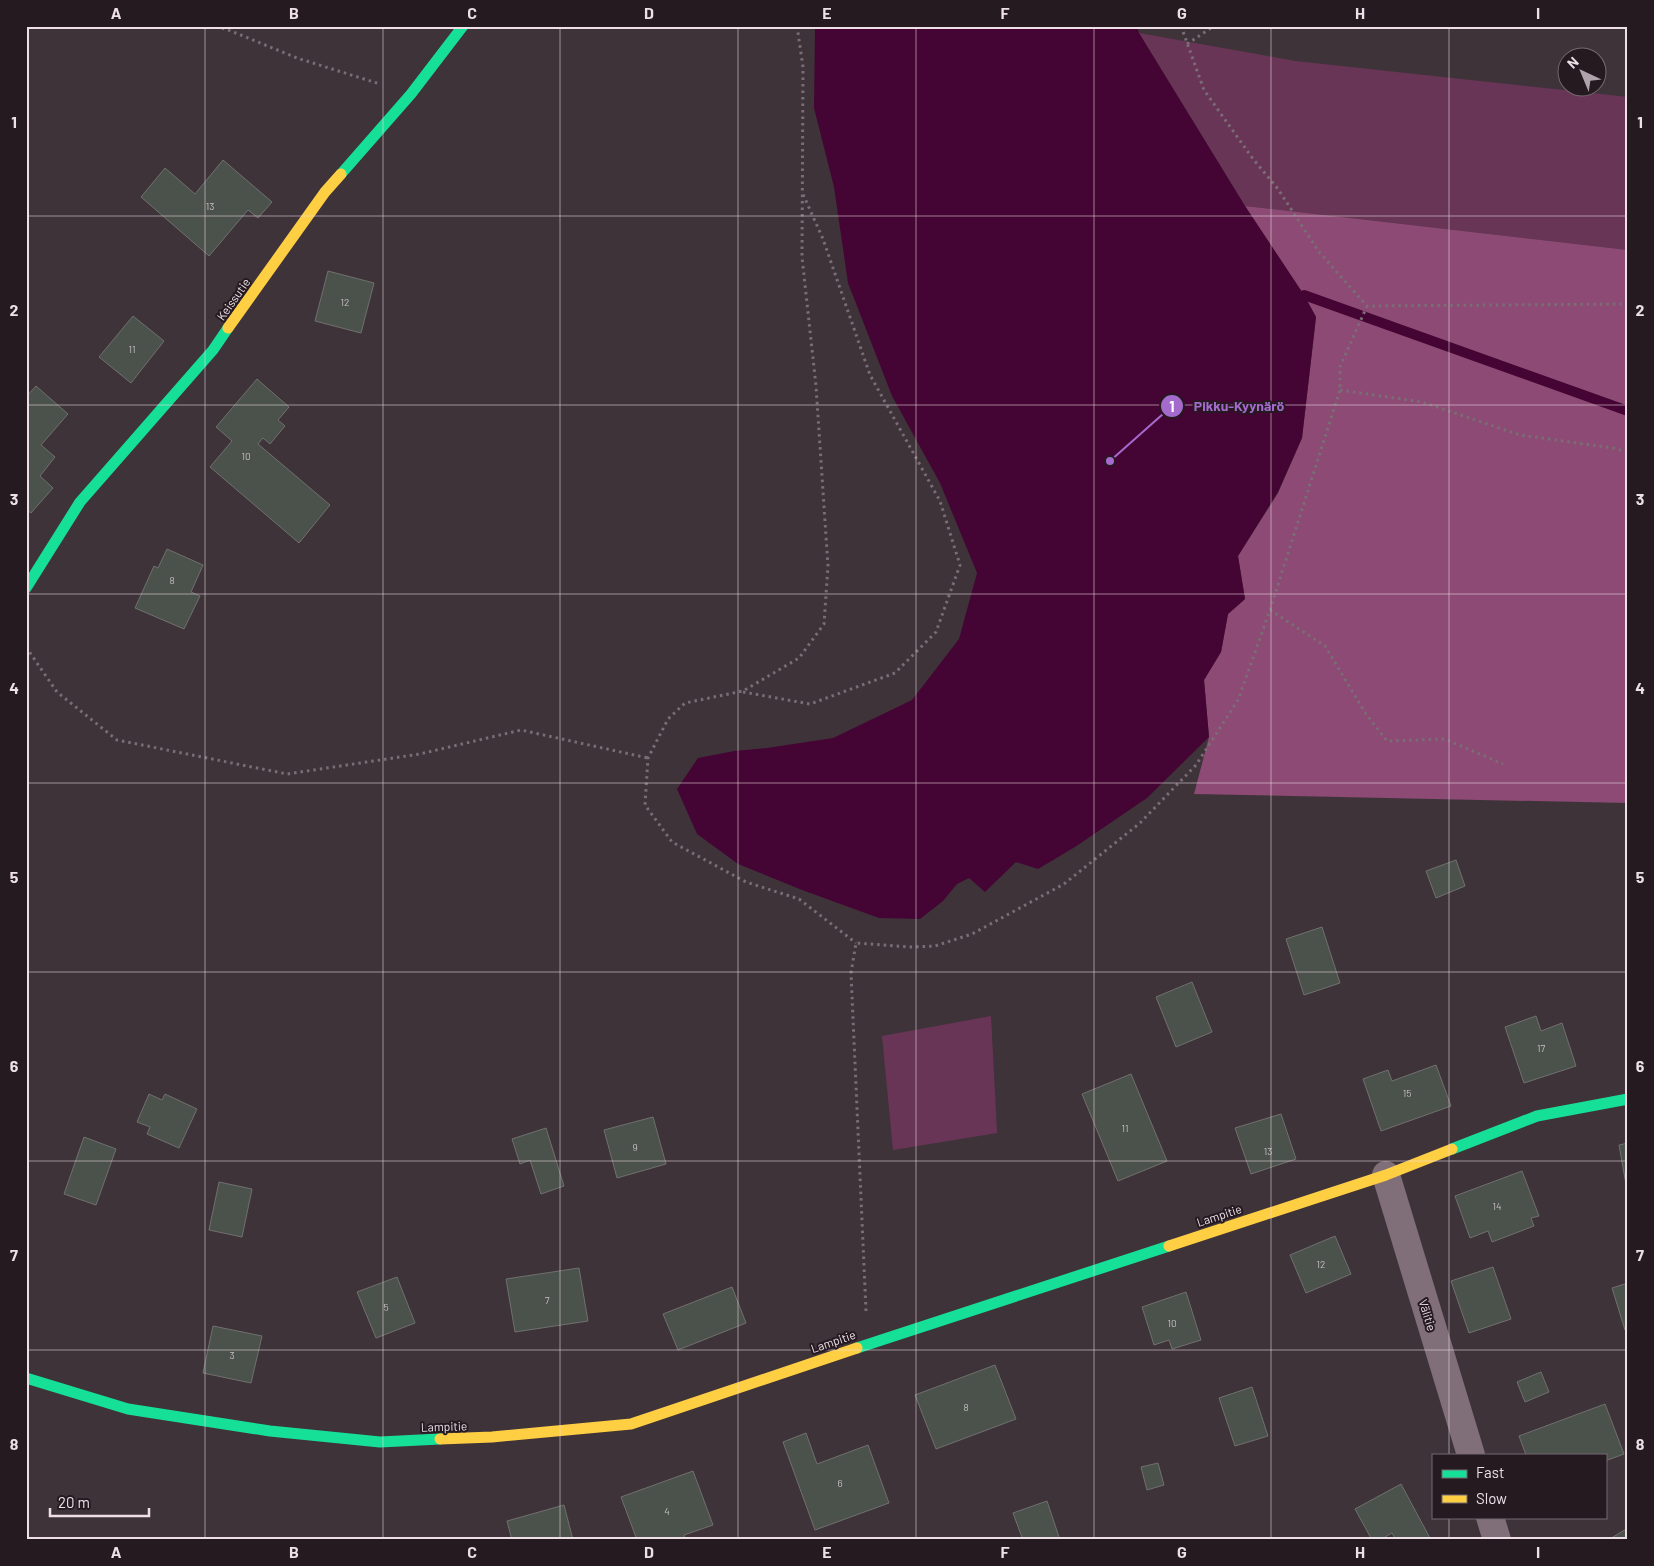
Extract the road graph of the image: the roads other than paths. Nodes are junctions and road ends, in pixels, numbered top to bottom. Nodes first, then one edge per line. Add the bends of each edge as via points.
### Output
1 (464, 26) edge
2 (26, 588) edge
3 (1628, 1099) edge
4 (1386, 1176) junction
5 (26, 1378) edge
6 (1471, 1454) edge
7 (1490, 1518) edge
8 (1497, 1540) edge

1 - 2 street, Keissutie via 411,94 325,192 213,350 80,502
3 - 4 street, Lampitie via 1538,1116
4 - 5 street, Lampitie via 631,1424 492,1438 380,1442 270,1431 128,1409
4 - 6 street, Välitie
7 - 8 street

